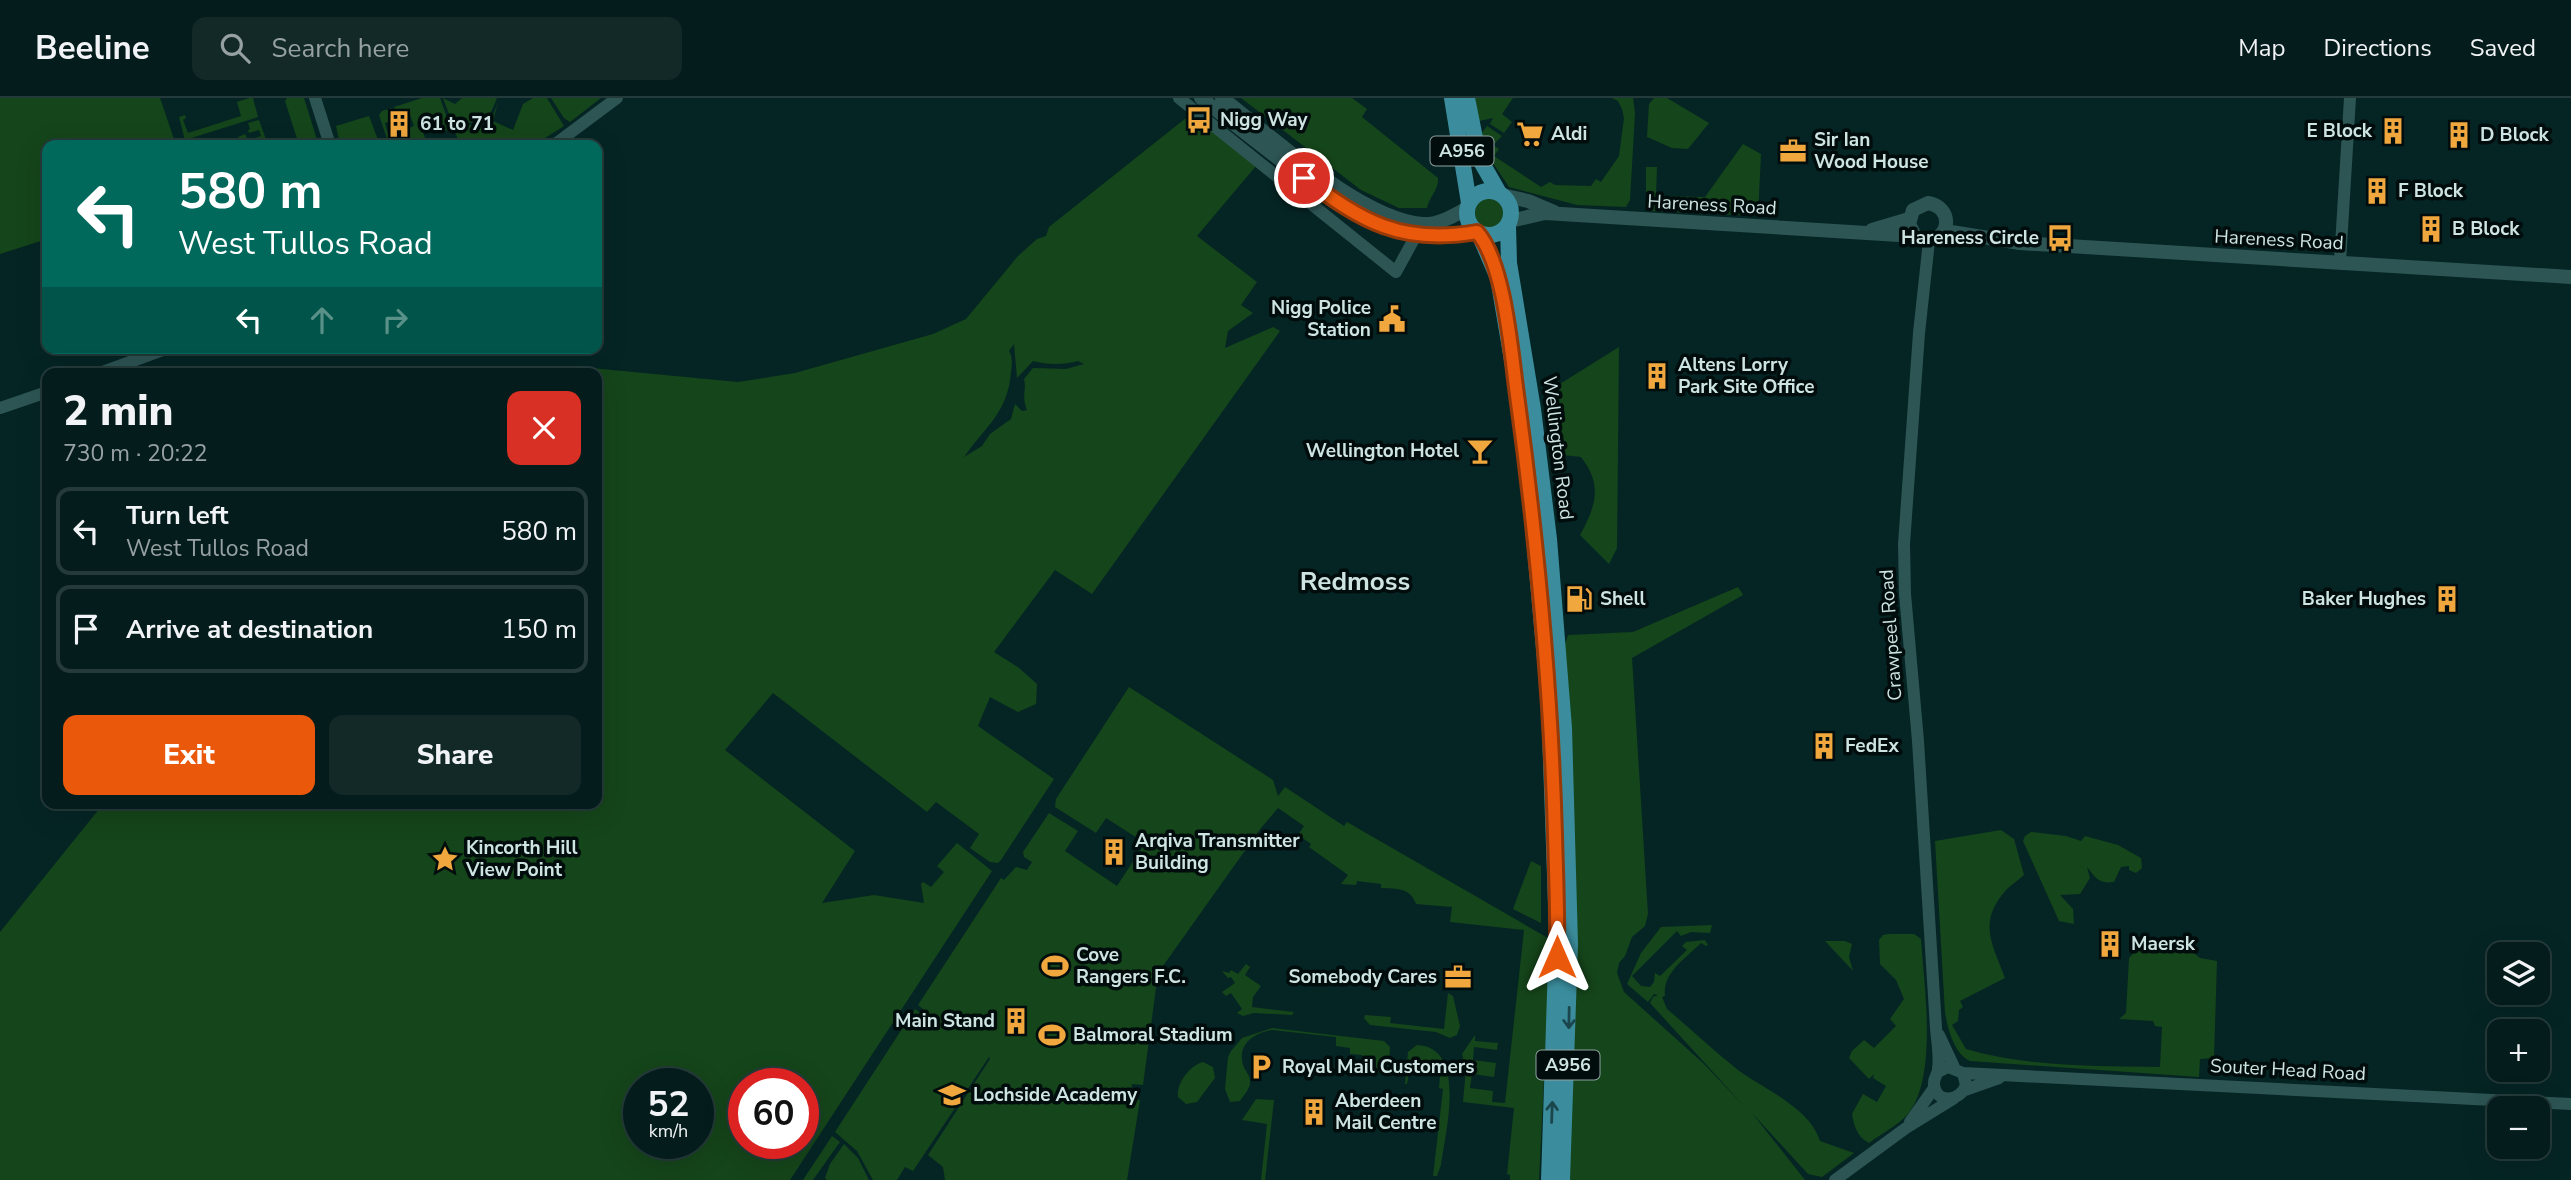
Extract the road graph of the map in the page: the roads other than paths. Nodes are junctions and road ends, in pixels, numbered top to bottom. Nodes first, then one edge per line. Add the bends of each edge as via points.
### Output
1 (315, 98) edge
2 (617, 98) edge
3 (1179, 98) edge
4 (1201, 98) edge
5 (1222, 98) edge
6 (1452, 98) edge
7 (1467, 98) edge
8 (2350, 98) edge
9 (328, 140) edge
10 (561, 140) edge
11 (1501, 194) junction
12 (1468, 206) junction
13 (1560, 214) junction
14 (1946, 217) junction
15 (1909, 219) junction
16 (1509, 224) junction
17 (1419, 229) junction
18 (1478, 233) junction
19 (1861, 233) junction
20 (1986, 236) junction
21 (1929, 237) junction
22 (2340, 262) junction
23 (2571, 277) edge
24 (152, 354) edge
25 (114, 368) edge
26 (42, 394) edge
27 (0, 408) edge
28 (1936, 1028) junction
29 (1958, 1070) junction
30 (1938, 1072) junction
31 (2003, 1076) junction
32 (1934, 1088) junction
33 (1965, 1090) junction
34 (1953, 1099) junction
35 (2571, 1104) edge
36 (1906, 1128) junction
37 (1549, 1180) edge
38 (1562, 1180) edge
39 (1835, 1180) edge

1 - 9 street
2 - 10 street
3 - 17 street via 1396,272
4 - 17 main road via 1338,203 1396,231
5 - 17 main road via 1353,198
6 - 12 main road, A956
7 - 11 main road, A956 via 1479,158
8 - 22 street
11 - 12 main road, A956 via 1482,192
11 - 13 main road, Hareness Road
11 - 16 main road, A956 via 1511,207
12 - 17 main road
12 - 18 main road, A956 via 1468,222
13 - 16 main road, Hareness Road via 1536,214
13 - 19 main road, Hareness Road
14 - 15 main road via 1940,207 1928,202 1916,207
14 - 20 main road, Hareness Road
14 - 21 main road via 1946,226
15 - 19 main road, Hareness Road
15 - 21 main road via 1910,228
16 - 18 main road via 1495,235
16 -> 38 main road, Wellington Road / A956 via 1510,264 1549,539 1564,740 1570,950
17 - 18 main road via 1441,237
37 -> 18 main road, Wellington Road / A956 via 1557,932 1548,681 1514,372 1498,278
19 - 21 main road, Hareness Road
20 - 21 main road, Hareness Road via 1951,232
20 - 22 main road, Hareness Road via 2020,243
21 - 28 street, Crawpeel Road via 1904,544
22 - 23 main road, Hareness Road
24 - 25 street
26 - 27 street
28 - 29 street, Crawpeel Road
28 - 30 street, Crawpeel Road
29 - 30 street
29 - 31 street, Souter Head Road
29 - 33 street via 1966,1081
30 - 32 street
31 - 33 street, Souter Head Road
31 - 35 street, Souter Head Road
32 - 34 street via 1944,1098
32 - 36 street
33 - 34 street
34 - 36 street
36 - 39 street

